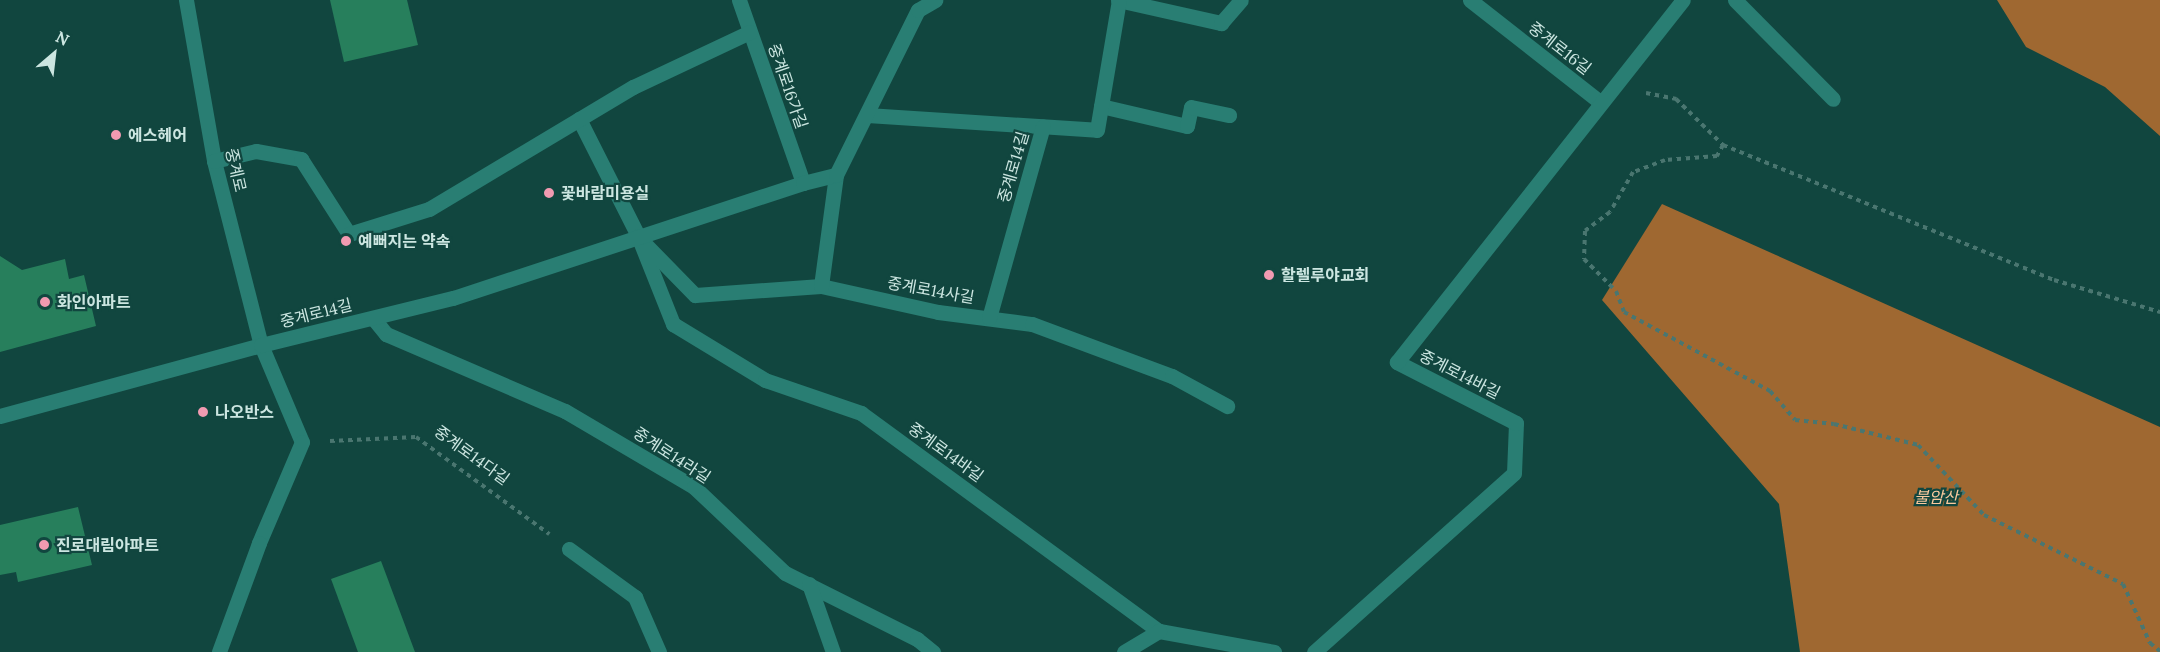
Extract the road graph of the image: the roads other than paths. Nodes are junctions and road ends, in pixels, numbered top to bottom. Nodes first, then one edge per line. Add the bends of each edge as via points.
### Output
1 (186, 0) edge
2 (739, 0) edge
3 (935, 0) edge
4 (1118, 0) edge
5 (1241, 0) edge
6 (1470, 0) edge
7 (1683, 0) edge
8 (1735, 0) edge
9 (750, 32) junction
10 (1833, 99) dead end
11 (1600, 102) junction
12 (1101, 105) junction
13 (867, 115) junction
14 (1229, 115) dead end
15 (579, 119) junction
16 (1043, 126) junction
17 (214, 161) junction
18 (836, 175) junction
19 (803, 183) junction
20 (638, 236) junction
21 (821, 286) junction
22 (373, 318) junction
23 (988, 318) junction
24 (261, 345) junction
25 (1227, 406) dead end
26 (0, 416) edge
27 (569, 549) road end
28 (808, 584) junction
29 (1159, 631) junction
30 (219, 652) edge
31 (659, 652) edge
32 (832, 652) edge
33 (933, 652) edge
34 (1124, 652) edge
35 (1274, 652) edge
36 (1314, 652) edge

1 - 17 street, 중계로
2 - 9 street, 중계로16가길
3 - 13 street via 918,10
4 - 5 street via 1221,23
4 - 12 street
6 - 11 street, 중계로16길
7 - 11 street
8 - 10 street
9 - 15 street via 633,87
9 - 19 street, 중계로16가길
11 - 36 street, 중계로14바길 via 1397,362 1516,423 1514,473
12 - 14 street via 1187,126 1191,107
12 - 16 street via 1097,130
13 - 16 street, 중계로14길
13 - 18 street
15 - 17 street via 429,209 349,234 301,159 256,151
15 - 20 street
16 - 23 street, 중계로14길
17 - 24 street, 중계로
18 - 19 street, 중계로14길
18 - 21 street
19 - 20 street, 중계로14길
20 - 21 street, 중계로14사길 via 696,295
20 - 22 street, 중계로14길 via 453,298
20 - 29 street, 중계로14바길 via 673,324 765,380 861,412
21 - 23 street, 중계로14사길 via 938,312
22 - 24 street, 중계로14길
22 - 28 street, 중계로14라길 via 386,334 565,411 694,487 785,573
23 - 25 street, 중계로14사길 via 1032,324 1172,376
24 - 26 street, 중계로14길
24 - 30 street via 302,442
27 - 31 street via 635,597
28 - 32 street
28 - 33 street, 중계로14라길 via 917,639
29 - 34 street
29 - 35 street, 중계로14바길

